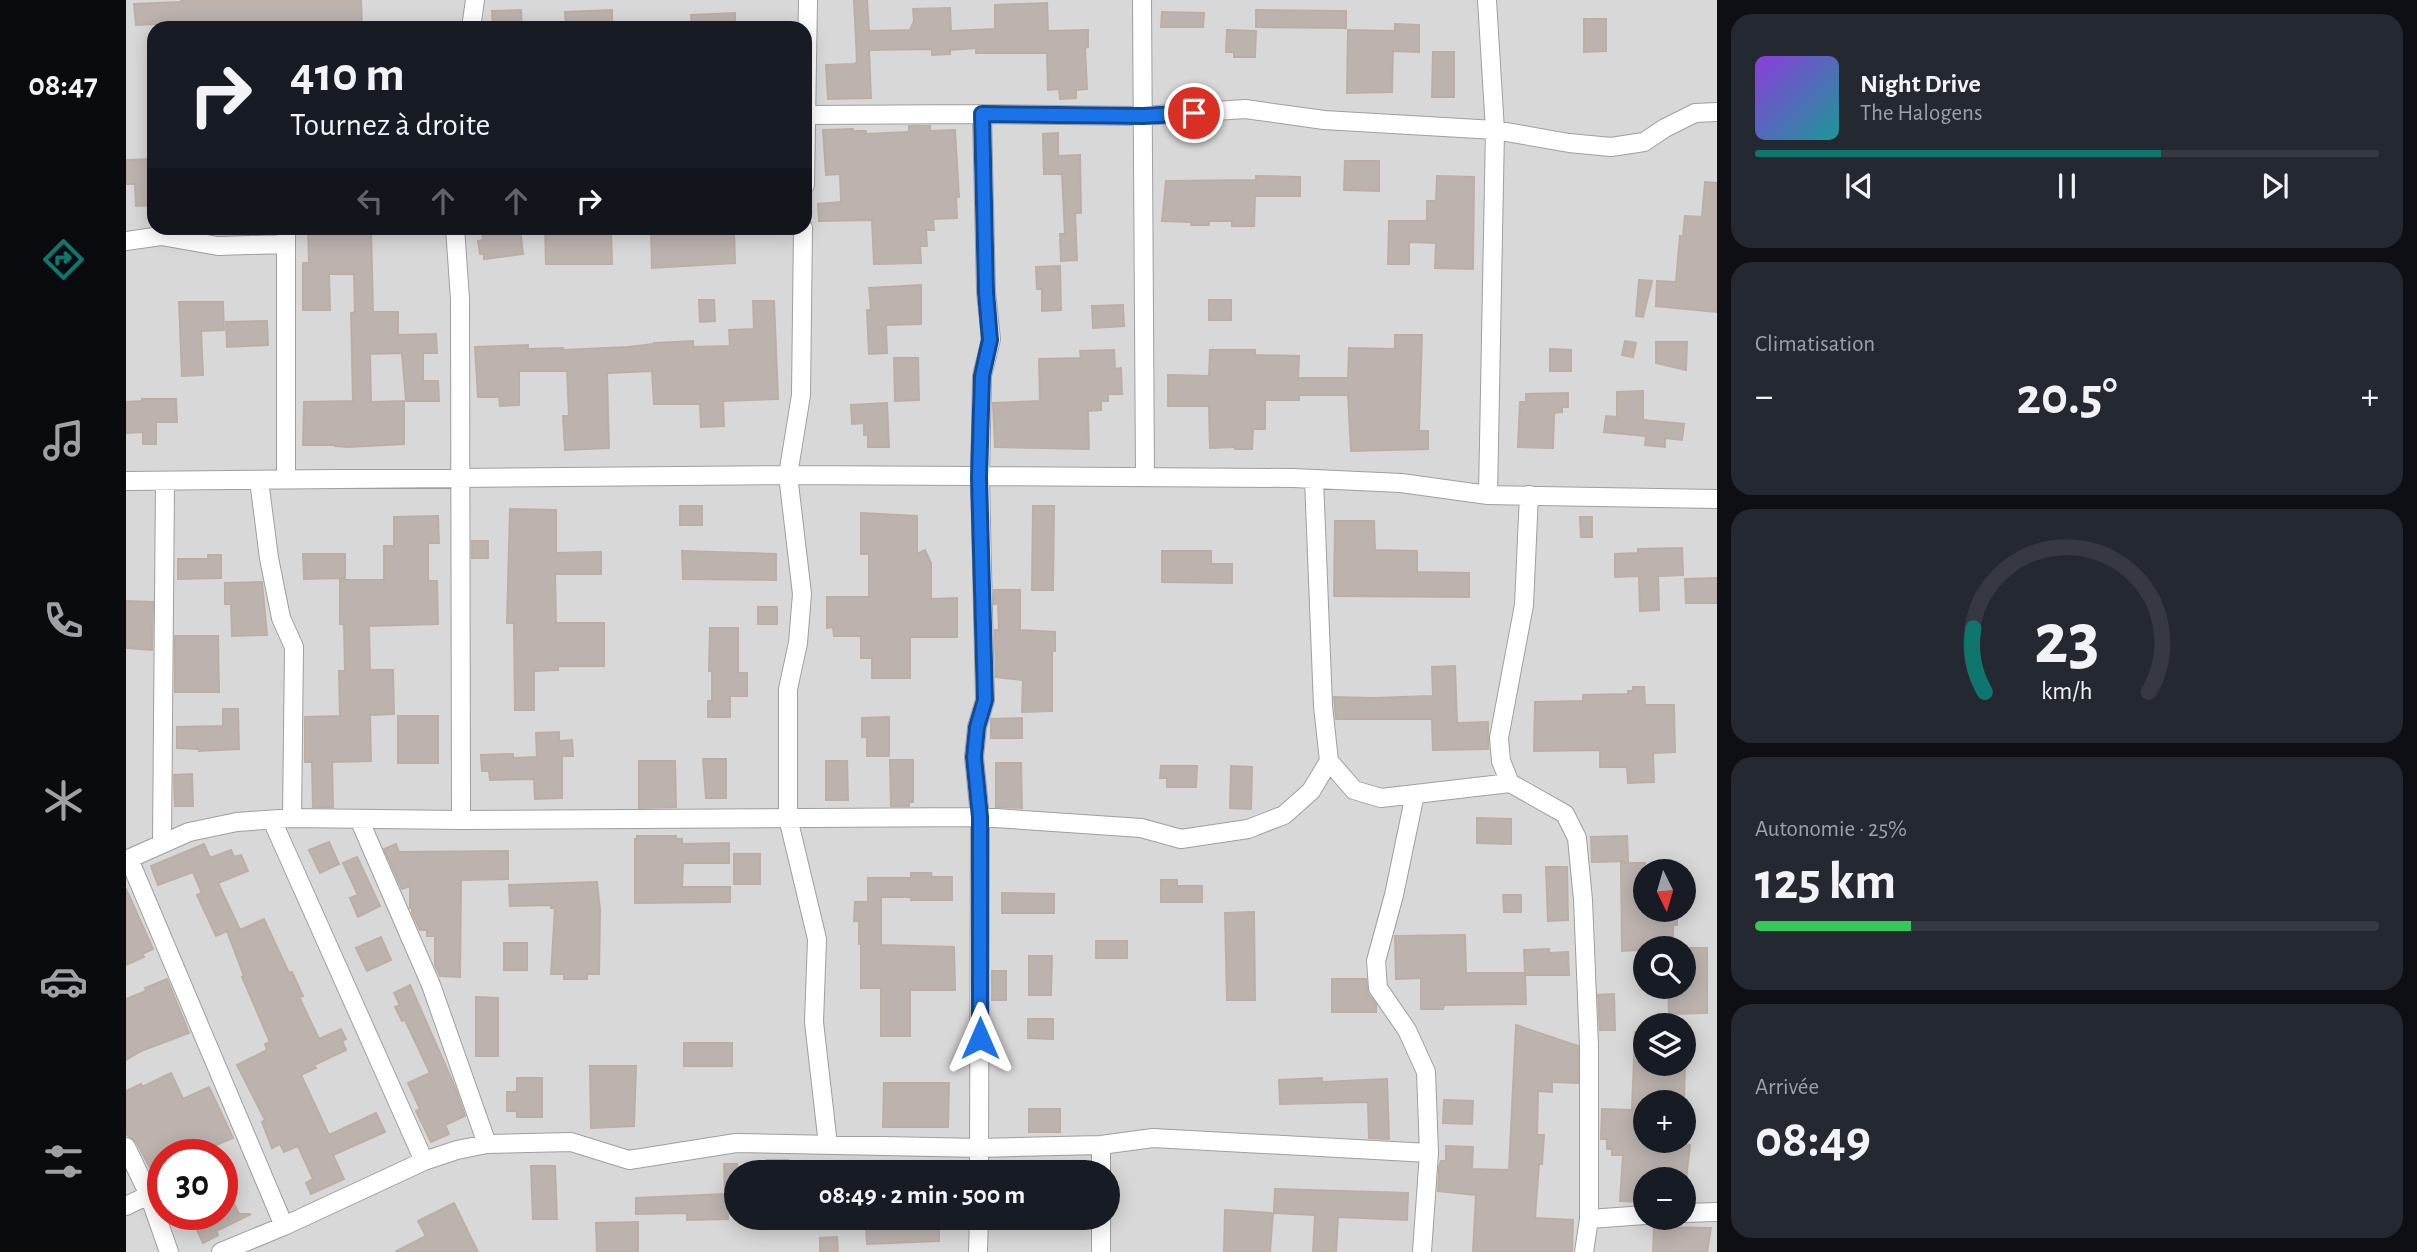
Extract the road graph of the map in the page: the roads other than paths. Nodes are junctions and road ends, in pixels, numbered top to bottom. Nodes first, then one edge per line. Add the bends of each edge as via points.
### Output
1 (475, 0) edge
2 (807, 0) edge
3 (1142, 0) edge
4 (1487, 0) edge
5 (472, 21) edge
6 (807, 21) edge
7 (1717, 112) edge
8 (982, 114) junction
9 (812, 116) edge
10 (1143, 116) junction
11 (1495, 130) junction
12 (455, 235) edge
13 (803, 235) edge
14 (286, 236) edge
15 (126, 241) edge
16 (788, 475) junction
17 (461, 477) junction
18 (979, 477) junction
19 (1145, 477) junction
20 (286, 479) junction
21 (1314, 479) junction
22 (259, 480) junction
23 (126, 481) edge
24 (165, 481) junction
25 (1488, 495) junction
26 (1529, 495) junction
27 (1717, 499) edge
28 (1329, 761) junction
29 (1510, 783) junction
30 (1415, 794) junction
31 (980, 817) junction
32 (292, 818) junction
33 (788, 818) junction
34 (359, 819) junction
35 (272, 820) junction
36 (461, 820) junction
37 (162, 844) junction
38 (127, 859) edge
39 (487, 1143) junction
40 (828, 1145) junction
41 (1101, 1145) junction
42 (126, 1147) edge
43 (980, 1148) junction
44 (1429, 1153) junction
45 (980, 1160) edge
46 (1101, 1160) edge
47 (425, 1161) junction
48 (147, 1191) edge
49 (147, 1196) edge
50 (126, 1206) edge
51 (1717, 1212) edge
52 (1696, 1213) edge
53 (1633, 1216) edge
54 (1589, 1219) junction
55 (284, 1226) junction
56 (161, 1230) edge
57 (979, 1230) edge
58 (1101, 1230) edge
59 (978, 1251) edge
60 (169, 1252) edge
61 (221, 1252) edge
62 (1101, 1252) edge
63 (1422, 1252) edge
64 (1584, 1252) edge

1 - 5 street
2 - 6 street
3 - 10 street
4 - 11 street
7 - 11 street via 1695,113 1644,142 1611,147
8 - 9 street
8 - 10 street
8 - 18 street via 990,340 982,376
10 - 11 street via 1245,109 1324,120
10 - 19 street
11 - 25 street
12 - 17 street
13 - 16 street via 801,395
14 - 15 street via 218,246 161,236
14 - 20 street
16 - 17 street
16 - 18 street
16 - 33 street via 802,594 788,689
17 - 20 street
17 - 36 street
18 - 19 street
18 - 31 street via 985,700 974,757
19 - 21 street
20 - 22 street
21 - 25 street via 1401,483
21 - 28 street
22 - 24 street
22 - 32 street via 281,618 294,647
23 - 24 street
24 - 37 street
25 - 26 street
26 - 27 street
26 - 29 street via 1524,606 1499,738 1501,761
28 - 30 street via 1354,790 1381,798
28 - 31 street via 1311,791 1284,815 1248,830 1181,839 1141,828
29 - 30 street
29 - 54 street via 1565,814 1577,838 1589,1046
30 - 44 street via 1376,961 1378,988 1407,1030 1426,1072
31 - 33 street
31 - 43 street
32 - 34 street
32 - 35 street
33 - 36 street
33 - 40 street via 817,939 814,1022
34 - 36 street
34 - 39 street via 431,985
35 - 37 street via 189,832
35 - 47 street
37 - 38 street
38 - 55 street
39 - 40 street via 571,1142 629,1160 736,1143
39 - 47 street
40 - 43 street
41 - 43 street
41 - 44 street via 1153,1138
41 - 46 street
42 - 48 street
43 - 45 street
44 - 63 street
47 - 55 street
49 - 50 street
51 - 52 street
53 - 54 street
54 - 64 street
55 - 61 street
56 - 60 street
57 - 59 street
58 - 62 street

